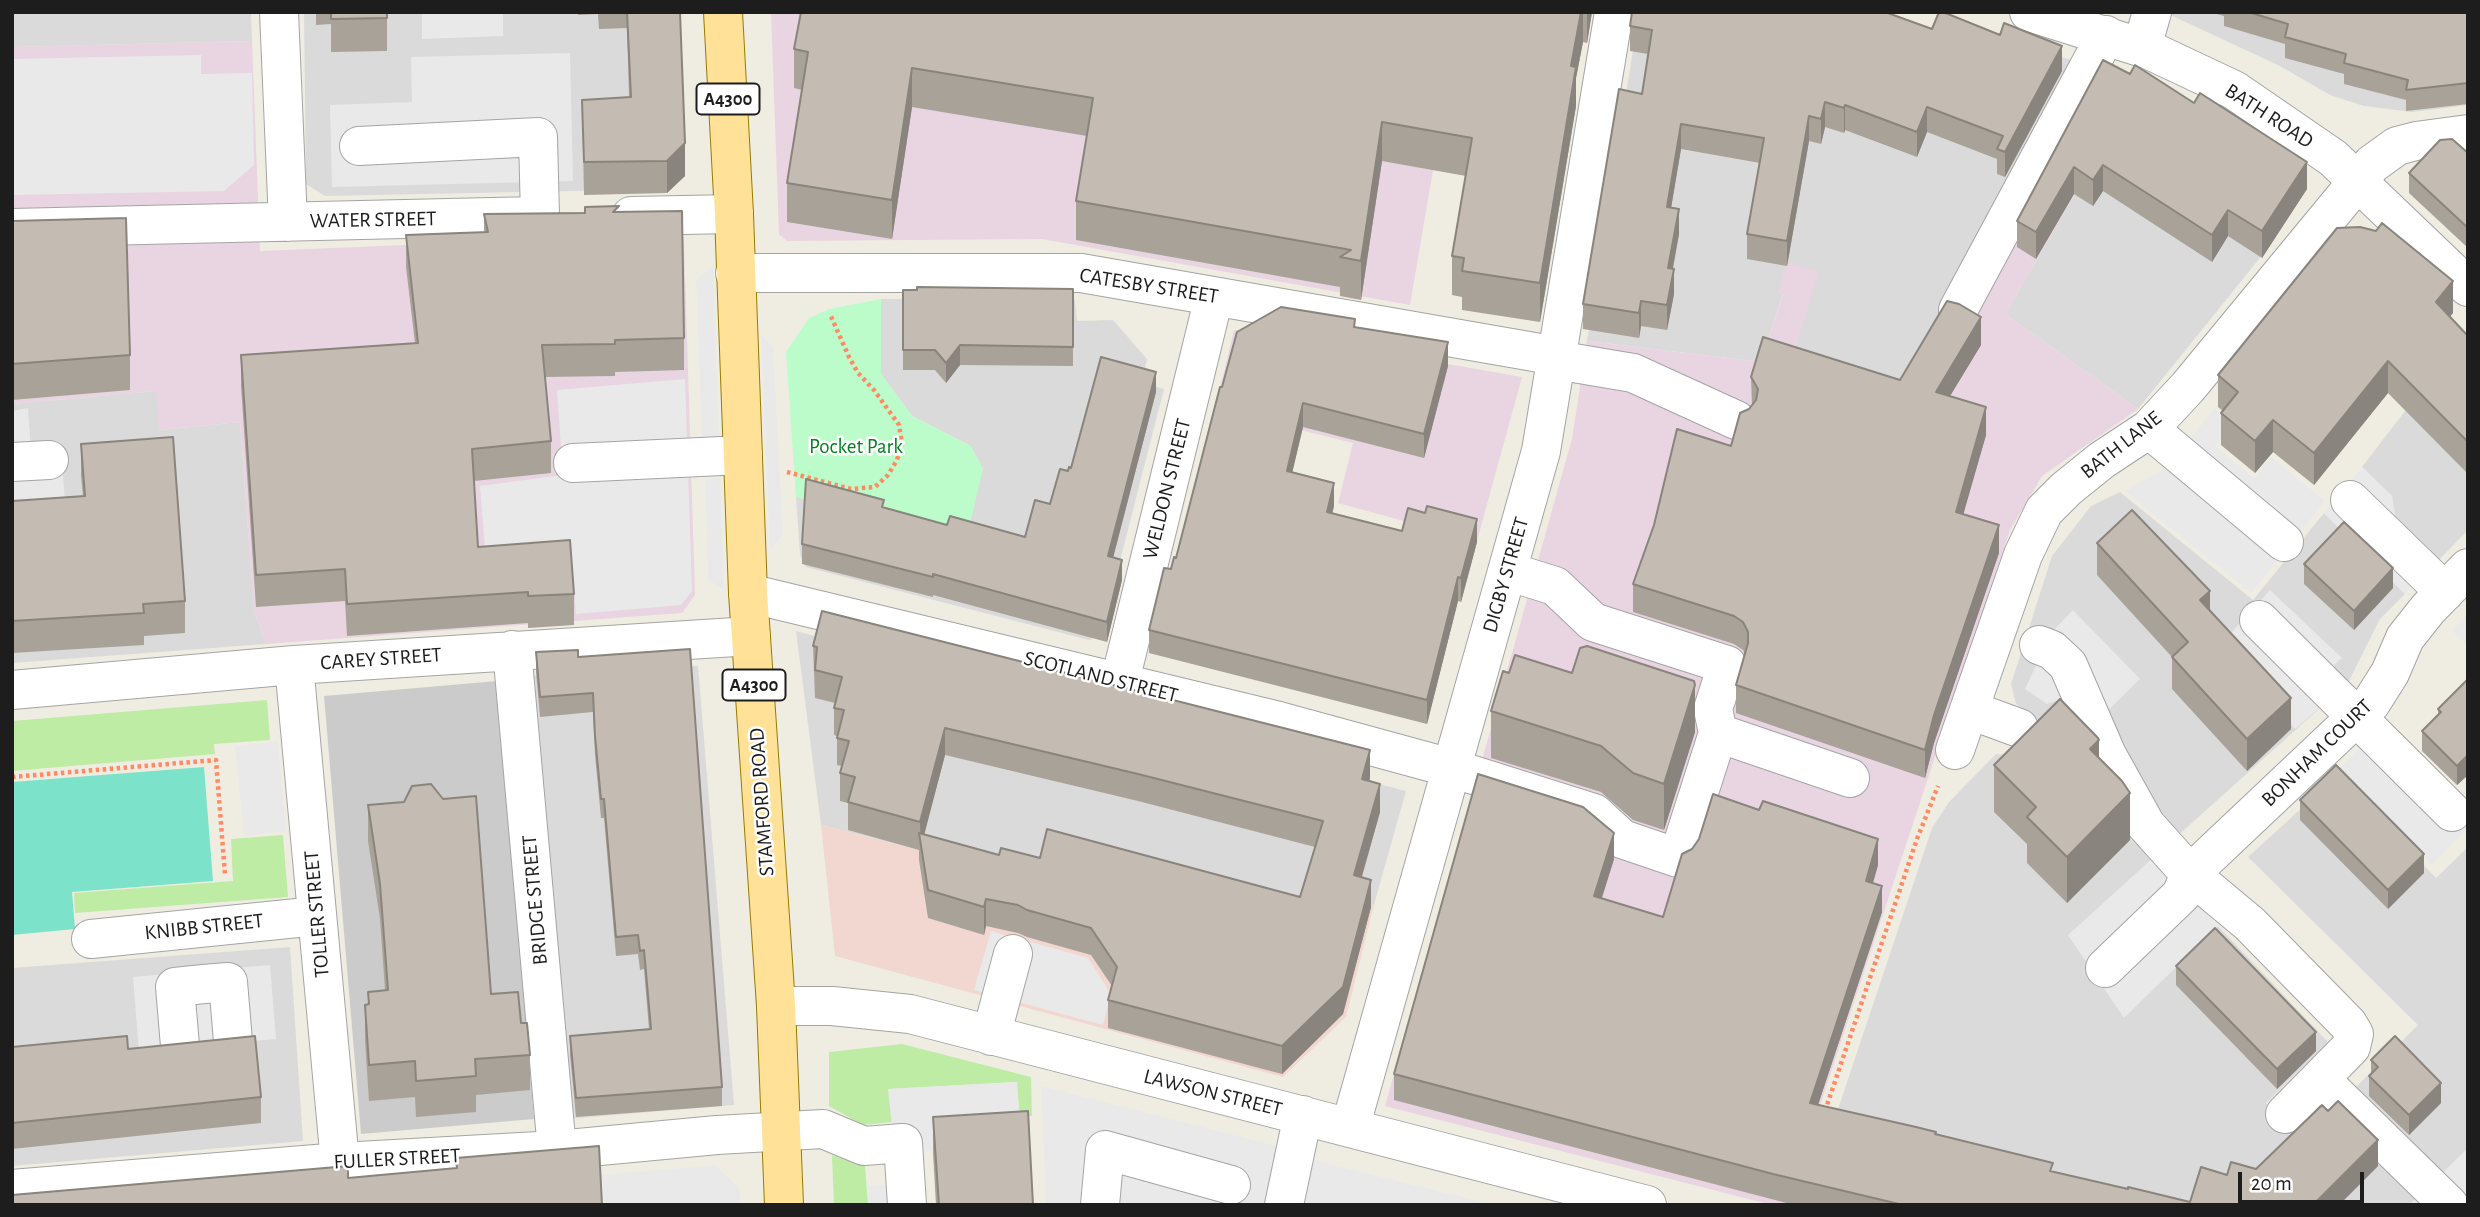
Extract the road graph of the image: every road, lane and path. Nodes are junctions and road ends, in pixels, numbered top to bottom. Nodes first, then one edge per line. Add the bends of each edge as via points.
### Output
1 (279, 12) edge
2 (723, 12) edge
3 (1614, 12) edge
4 (2029, 12) edge
5 (2147, 30) edge
6 (2106, 35) junction
7 (2468, 134) edge
8 (359, 146) dead end
9 (2358, 181) junction
10 (734, 214) junction
11 (540, 216) junction
12 (288, 222) junction
13 (12, 228) edge
14 (735, 273) junction
15 (2468, 287) edge
16 (1214, 297) junction
17 (1958, 310) edge
18 (829, 312) dead end
19 (1556, 358) junction
20 (1735, 420) edge
21 (2149, 429) junction
22 (743, 455) junction
23 (573, 463) dead end
24 (787, 472) dead end
25 (2350, 500) dead end
26 (2284, 542) dead end
27 (1507, 571) junction
28 (2461, 578) edge
29 (748, 593) junction
30 (2259, 620) dead end
31 (1593, 622) junction
32 (751, 636) junction
33 (2039, 645) dead end
34 (512, 650) junction
35 (1582, 660) edge
36 (294, 665) junction
37 (1120, 681) junction
38 (12, 690) edge
39 (1970, 710) junction
40 (2357, 718) junction
41 (2019, 728) dead end
42 (1718, 733) junction
43 (1955, 750) joint
44 (1451, 768) junction
45 (12, 777) edge
46 (1850, 778) dead end
47 (2452, 812) dead end
48 (225, 875) dead end
49 (2186, 885) junction
50 (317, 916) junction
51 (200, 928) junction
52 (90, 939) dead end
53 (1013, 954) dead end
54 (2105, 968) dead end
55 (204, 984) junction
56 (776, 1006) junction
57 (991, 1036) junction
58 (233, 1041) edge
59 (180, 1046) edge
60 (2320, 1079) junction
61 (1825, 1112) edge
62 (2285, 1114) dead end
63 (1303, 1115) junction
64 (1350, 1128) junction
65 (782, 1131) junction
66 (557, 1150) junction
67 (340, 1162) junction
68 (1231, 1185) dead end
69 (12, 1189) edge
70 (784, 1204) edge
71 (774, 1205) edge
72 (906, 1205) edge
73 (1100, 1205) edge
74 (1284, 1205) edge
75 (1647, 1205) edge
76 (2449, 1205) edge

1 - 12 street
2 - 10 main road, A4300
3 - 19 street, DIGBY STREET
4 - 6 street, BATH ROAD
5 - 6 street, BATH ROAD
5 - 9 street, BATH ROAD via 2333,158
6 - 17 street
7 - 9 street, BATH LANE via 2397,146
8 - 11 street via 538,136
9 - 15 street, BATH ROAD
9 - 21 street, BATH LANE
10 - 11 street, WATER STREET
10 - 14 main road, A4300
11 - 12 street, WATER STREET
12 - 13 street, WATER STREET
14 - 16 street, CATESBY STREET via 1081,273
14 - 22 main road, STAMFORD ROAD / A4300
16 - 19 street, CATESBY STREET
16 - 37 street, WELDON STREET
18 - 24 path via 858,373 900,425 902,444 888,475 875,487 851,489
19 - 20 street, CATESBY STREET via 1633,373
19 - 27 street, DIGBY STREET via 1541,451
21 - 26 street
21 - 39 street, BATH LANE via 2093,467 2044,510 2023,555
22 - 23 street
22 - 29 main road, STAMFORD ROAD / A4300
25 - 28 street
27 - 31 street via 1555,586
27 - 44 street, DIGBY STREET
28 - 40 street, BONHAM COURT via 2405,638 2390,673
29 - 32 main road, STAMFORD ROAD / A4300
29 - 37 street, SCOTLAND STREET
30 - 40 street
31 - 35 street
31 - 42 street via 1727,665 1713,709
32 - 34 street, CAREY STREET
32 - 56 main road, STAMFORD ROAD / A4300
33 - 49 street via 2068,665 2107,755
34 - 36 street, CAREY STREET
34 - 66 street, BRIDGE STREET
36 - 38 street, CAREY STREET
36 - 50 street, TOLLER STREET
37 - 44 street, SCOTLAND STREET
39 - 41 street
39 - 43 street, BATH LANE
40 - 47 street
40 - 49 street, BONHAM COURT
42 - 44 street, SCOTLAND STREET via 1678,858 1622,839 1594,813
42 - 46 street
43 - 61 path via 1920,829
44 - 64 street, DIGBY STREET
45 - 48 path via 216,760
49 - 54 street, BONHAM COURT
49 - 60 street via 2250,924 2348,1024 2354,1034 2351,1047
50 - 51 street, KNIBB STREET
50 - 67 street, TOLLER STREET
51 - 52 street, KNIBB STREET
51 - 55 street
53 - 57 street
55 - 58 street via 228,982
55 - 59 street via 175,987
56 - 57 street, LAWSON STREET via 910,1014
56 - 65 main road, STAMFORD ROAD / A4300
57 - 63 street, LAWSON STREET
60 - 62 street
60 - 76 street
63 - 64 street, LAWSON STREET
63 - 74 street
64 - 75 street, LAWSON STREET
65 - 66 street, FULLER STREET
65 - 70 main road, STAMFORD ROAD / A4300
65 - 72 street, FULLER STREET via 823,1129 864,1146 903,1143
66 - 67 street, FULLER STREET
67 - 69 street, FULLER STREET
68 - 73 street via 1105,1150
70 - 71 street

